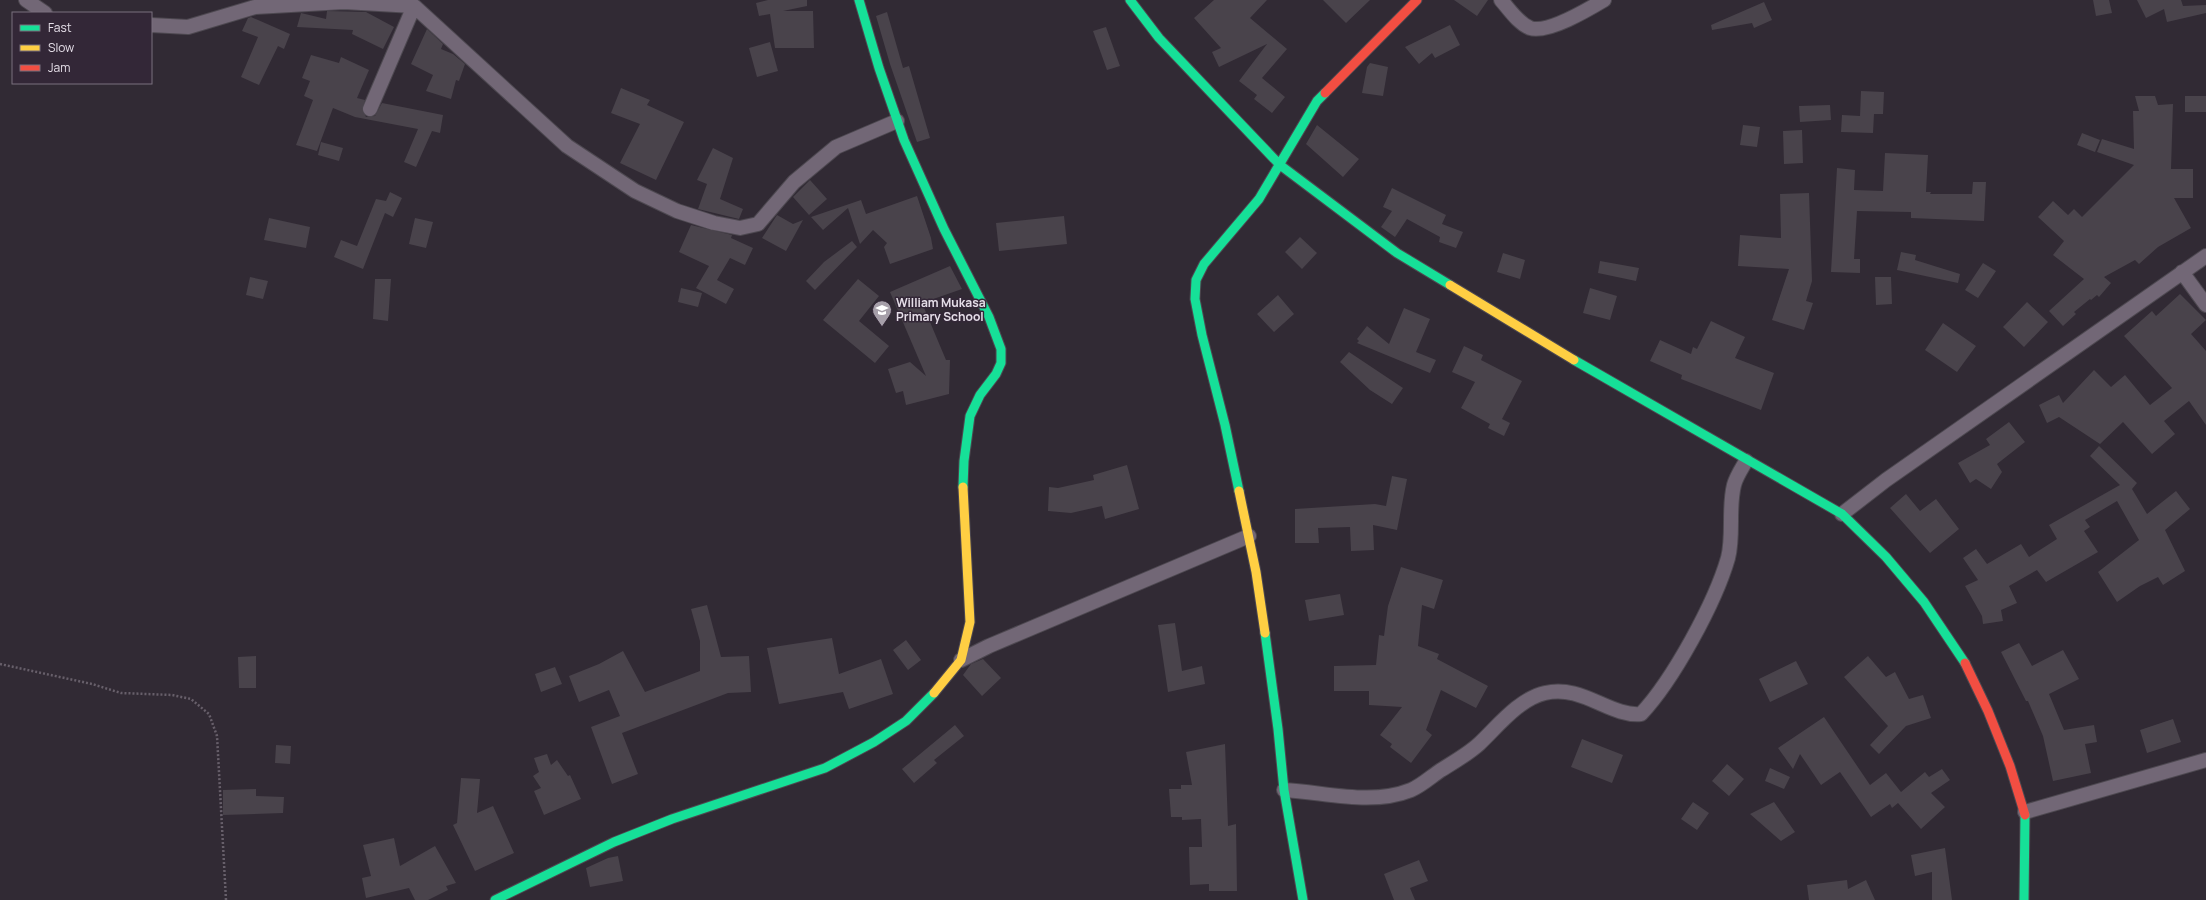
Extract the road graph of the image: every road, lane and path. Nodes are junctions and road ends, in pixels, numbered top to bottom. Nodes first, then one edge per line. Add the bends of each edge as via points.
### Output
1 (26, 0) edge
2 (859, 0) edge
3 (1130, 0) edge
4 (1417, 0) edge
5 (1501, 0) edge
6 (1604, 0) edge
7 (414, 6) junction
8 (44, 12) edge
9 (152, 25) edge
10 (370, 109) dead end
11 (898, 121) junction
12 (1280, 165) junction
13 (2206, 256) edge
14 (2182, 272) junction
15 (2206, 305) edge
16 (1746, 461) junction
17 (1842, 514) junction
18 (1249, 536) junction
19 (961, 660) junction
20 (0, 664) edge
21 (2206, 760) edge
22 (1284, 790) junction
23 (2025, 812) junction
24 (226, 900) edge
25 (495, 900) edge
26 (1303, 900) edge
27 (2024, 900) edge

1 - 8 street
2 - 11 street
3 - 12 street via 1159,38
4 - 12 street via 1316,101
5 - 6 street via 1530,28 1538,29 1575,16
7 - 9 street via 344,2 255,7 188,27
7 - 10 street
7 - 11 street via 567,146 635,191 677,211 714,223 740,228 758,224 794,182 836,147
11 - 19 street via 904,140 1001,348 1001,363 996,374 980,396 970,416 964,461 963,500 968,552 970,622
12 - 16 street via 1397,253
12 - 18 street via 1259,199 1204,264 1196,280 1195,290 1202,335
13 - 14 street
14 - 15 street
14 - 17 street via 1886,480
16 - 17 street
16 - 22 street via 1734,483 1728,556 1715,594 1682,655 1641,714 1628,714 1586,696 1564,691 1546,692 1530,697 1475,748 1411,790 1391,796 1360,798 1314,791
17 - 23 street via 1886,557 1924,602 1961,656 1988,711
18 - 19 street
18 - 22 street via 1277,721
19 - 25 street via 934,693 906,721 874,742 825,768 672,819 614,842
20 - 24 path via 121,693 172,695 191,699 209,714 217,736
21 - 23 street
22 - 26 street
23 - 27 street

